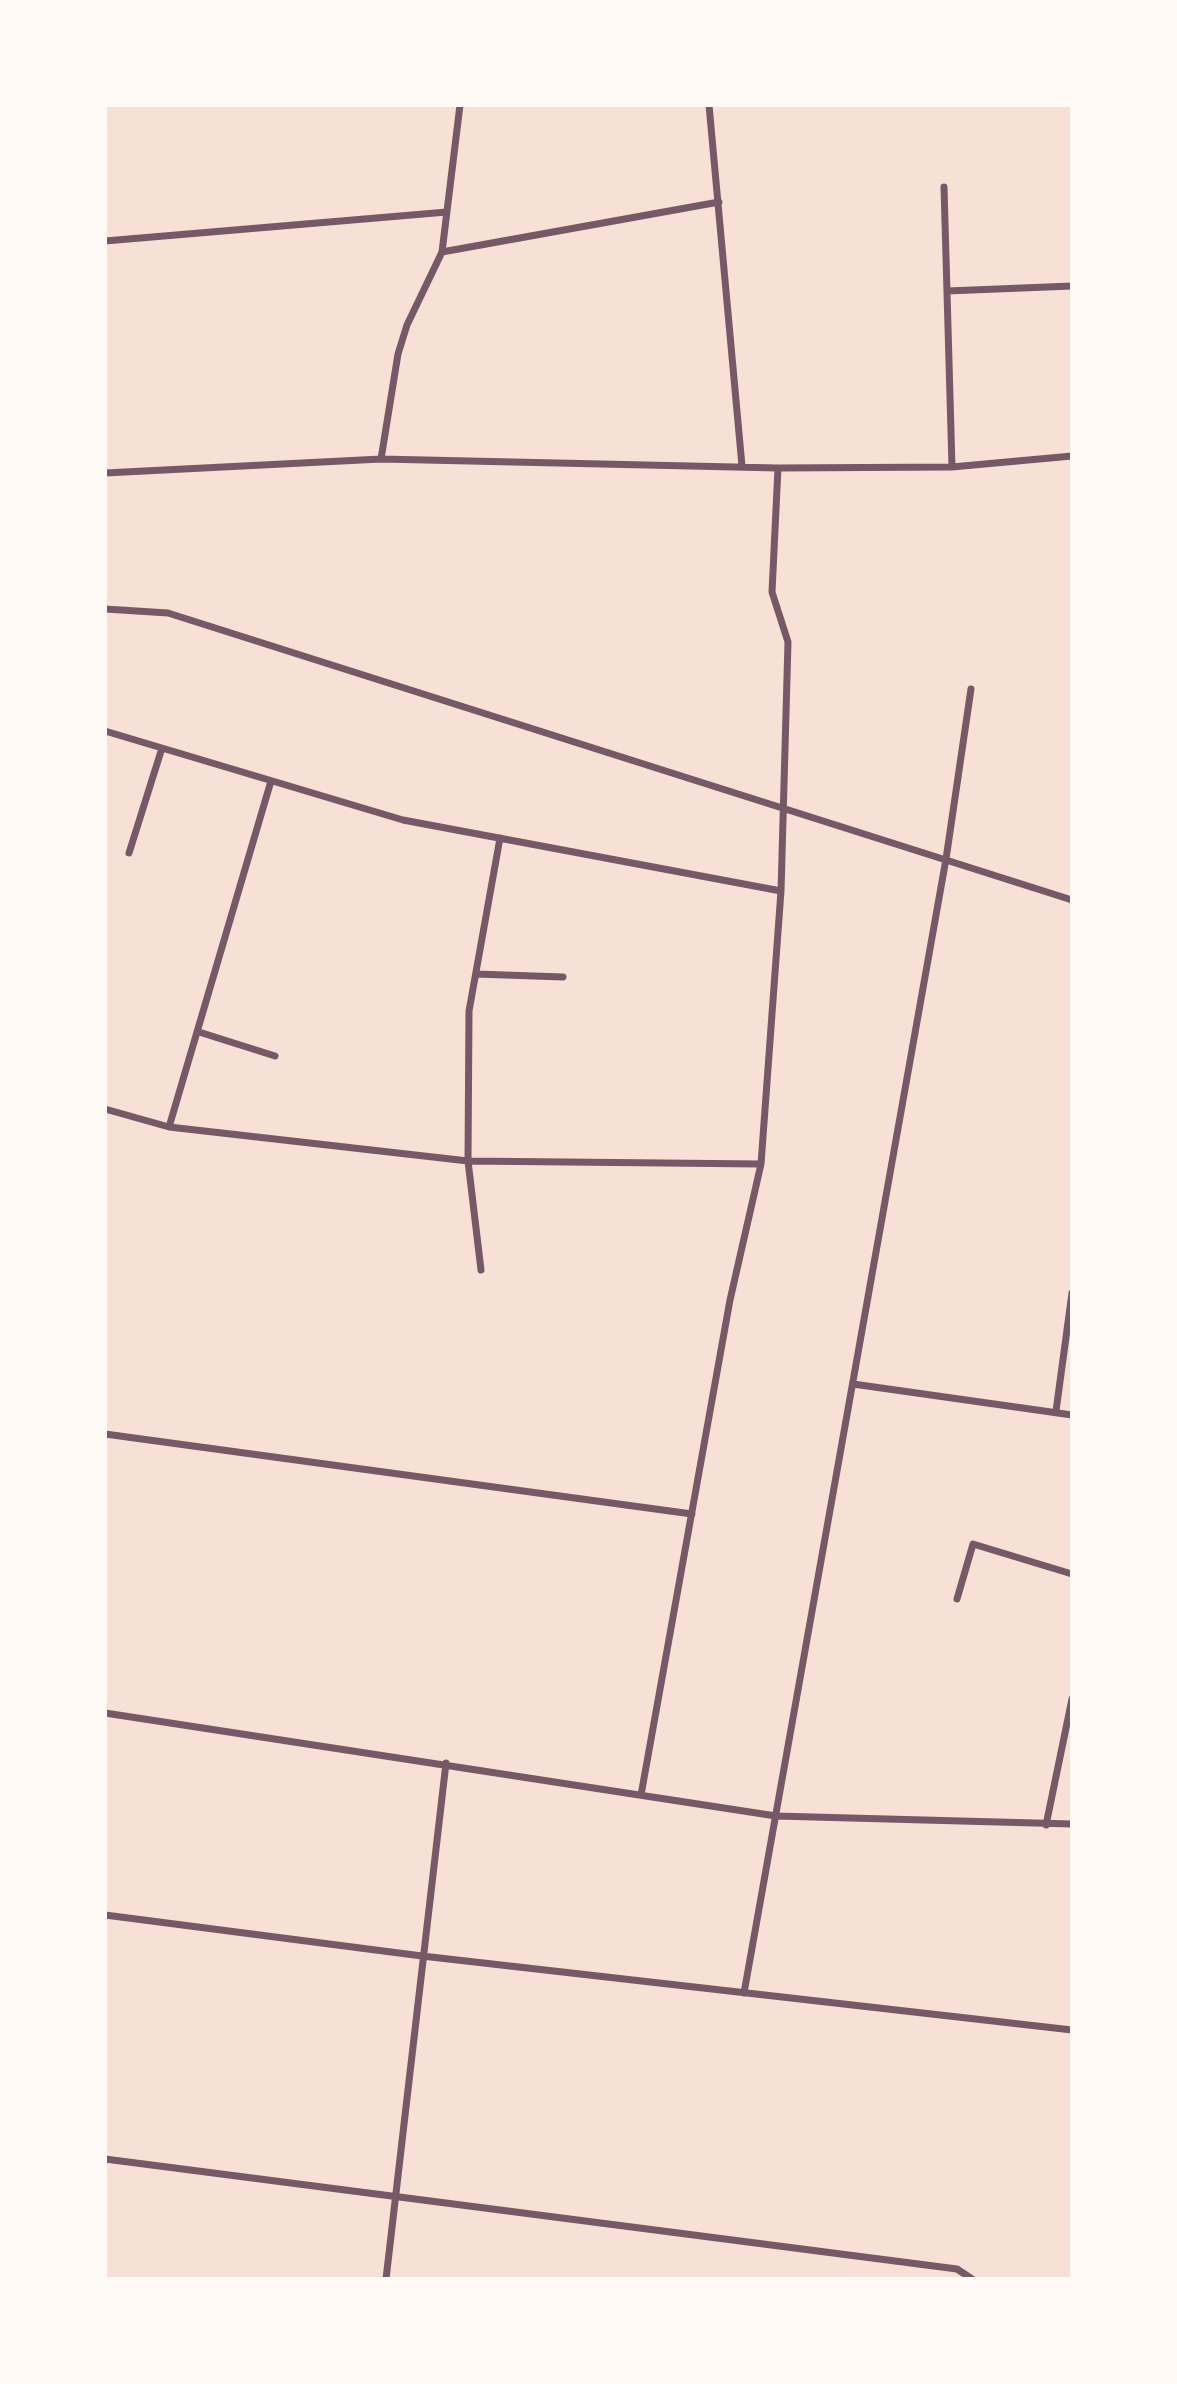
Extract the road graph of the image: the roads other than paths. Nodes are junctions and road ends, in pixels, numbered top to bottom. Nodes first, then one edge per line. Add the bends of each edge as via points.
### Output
1 (460, 105) edge
2 (709, 105) edge
3 (943, 187) dead end
4 (719, 202) junction
5 (447, 212) junction
6 (105, 241) edge
7 (443, 252) junction
8 (1072, 286) edge
9 (947, 291) junction
10 (1072, 456) edge
11 (381, 460) junction
12 (742, 466) junction
13 (952, 467) junction
14 (778, 468) junction
15 (105, 473) edge
16 (105, 609) edge
17 (971, 689) dead end
18 (105, 731) edge
19 (162, 748) junction
20 (271, 781) junction
21 (783, 807) junction
22 (500, 838) junction
23 (129, 853) dead end
24 (946, 859) junction
25 (781, 891) junction
26 (1072, 900) edge
27 (476, 974) junction
28 (563, 977) dead end
29 (199, 1032) junction
30 (275, 1056) dead end
31 (105, 1109) edge
32 (169, 1127) junction
33 (467, 1161) junction
34 (761, 1164) junction
35 (481, 1270) dead end
36 (1072, 1293) edge
37 (853, 1384) junction
38 (1056, 1411) junction
39 (1072, 1415) edge
40 (105, 1434) edge
41 (692, 1514) junction
42 (1072, 1574) edge
43 (957, 1599) dead end
44 (1072, 1699) edge
45 (105, 1713) edge
46 (446, 1763) junction
47 (640, 1795) junction
48 (776, 1816) junction
49 (1072, 1824) edge
50 (1046, 1825) junction
51 (105, 1915) edge
52 (422, 1956) junction
53 (744, 1993) junction
54 (1072, 2030) edge
55 (105, 2160) edge
56 (396, 2196) junction
57 (386, 2279) edge
58 (972, 2279) edge

1 - 5 street
2 - 4 street
3 - 9 street
4 - 7 street
4 - 12 street
5 - 6 street
5 - 7 street
7 - 11 street via 398,354
8 - 9 street
9 - 13 street
10 - 13 street
11 - 12 street
11 - 15 street
12 - 14 street
13 - 14 street
14 - 21 street via 772,592 788,642
16 - 21 street via 168,613
17 - 24 street
18 - 19 street
19 - 20 street
19 - 23 street
20 - 22 street via 403,820
20 - 29 street
21 - 24 street
21 - 25 street
22 - 25 street
22 - 27 street
24 - 26 street
24 - 37 street
25 - 34 street
27 - 28 street
27 - 33 street via 469,1011
29 - 30 street
29 - 32 street
31 - 32 street
32 - 33 street
33 - 34 street
33 - 35 street
34 - 41 street via 730,1300
36 - 38 street
37 - 38 street
37 - 48 street
38 - 39 street
40 - 41 street
41 - 47 street
42 - 43 street via 973,1544
44 - 50 street
45 - 46 street
46 - 47 street
46 - 52 street
47 - 48 street
48 - 50 street
48 - 53 street
49 - 50 street
51 - 52 street
52 - 53 street
52 - 56 street
53 - 54 street
55 - 56 street
56 - 57 street
56 - 58 street via 957,2269

